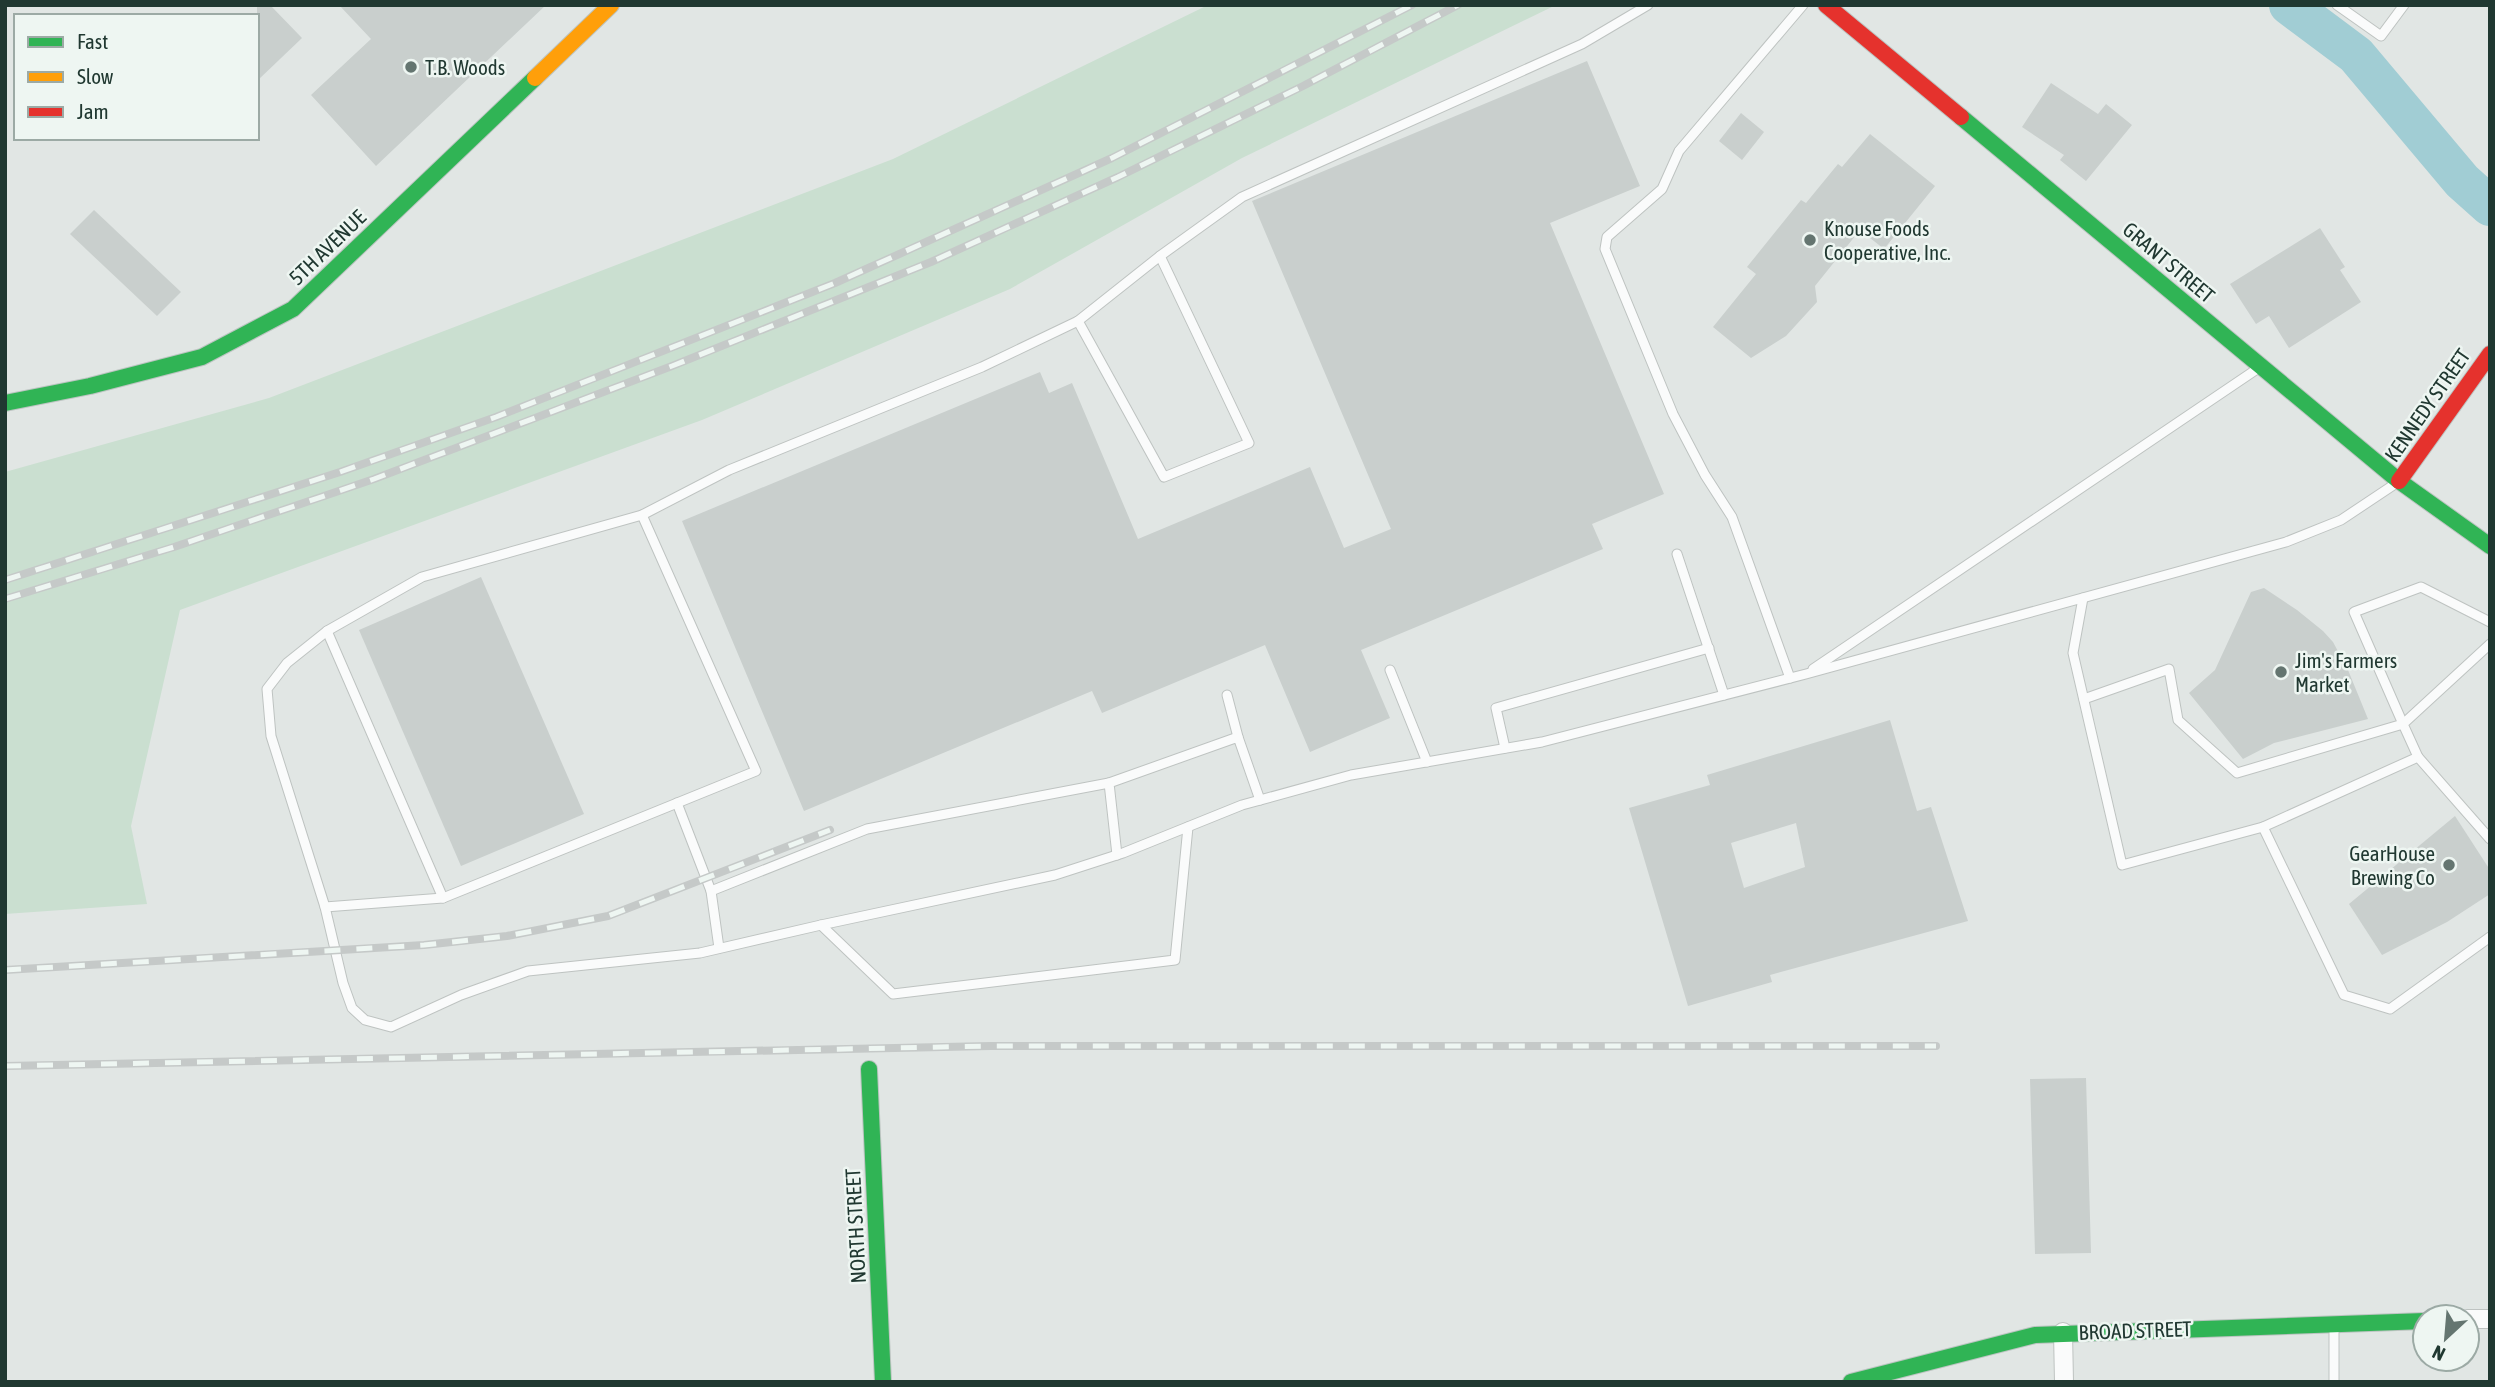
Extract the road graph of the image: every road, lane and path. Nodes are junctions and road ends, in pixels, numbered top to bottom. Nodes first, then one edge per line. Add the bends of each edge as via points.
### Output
1 (611, 5) edge
2 (1648, 5) edge
3 (1803, 5) edge
4 (1826, 5) edge
5 (2337, 5) edge
6 (2404, 5) edge
7 (1160, 256) junction
8 (1078, 321) junction
9 (2490, 354) edge
10 (2261, 366) junction
11 (5, 403) edge
12 (2399, 481) junction
13 (642, 515) junction
14 (2490, 546) edge
15 (1677, 554) dead end
16 (2083, 598) junction
17 (2490, 622) edge
18 (327, 631) junction
19 (2490, 644) edge
20 (1709, 648) junction
21 (1390, 670) dead end
22 (1806, 674) junction
23 (1790, 678) junction
24 (1227, 695) dead end
25 (1724, 695) junction
26 (2084, 699) junction
27 (2403, 724) junction
28 (1238, 737) junction
29 (1505, 748) junction
30 (2418, 757) junction
31 (1427, 762) junction
32 (1109, 783) junction
33 (1260, 800) junction
34 (677, 803) junction
35 (1188, 827) junction
36 (2263, 827) junction
37 (2490, 839) edge
38 (1117, 855) junction
39 (711, 891) junction
40 (443, 898) junction
41 (325, 907) junction
42 (821, 925) junction
43 (2490, 937) edge
44 (719, 948) junction
45 (869, 1069) dead end
46 (2411, 1321) edge
47 (2334, 1324) junction
48 (2063, 1332) junction
49 (883, 1382) edge
50 (1851, 1382) edge
51 (2064, 1382) edge
52 (2334, 1382) edge

1 - 11 street, 5TH AVENUE via 293,309 202,357
2 - 7 lane via 1582,44 1242,197
3 - 23 lane via 1679,151 1662,189 1607,237 1605,249 1673,414 1732,517
4 - 10 street, GRANT STREET
5 - 6 lane via 2381,37
7 - 8 lane
7 - 8 lane via 1249,443 1164,477
8 - 13 lane via 982,367 729,470
9 - 12 street, KENNEDY STREET
10 - 12 street, GRANT STREET
10 - 22 lane
12 - 14 street, GRANT STREET
12 - 16 lane via 2341,520 2286,542
13 - 18 lane via 422,577
13 - 34 lane via 756,771
15 - 20 lane
16 - 22 lane
16 - 26 lane via 2073,653
17 - 27 lane via 2421,587 2354,612
18 - 40 lane
18 - 41 lane via 287,663 267,690 271,736
19 - 27 lane
20 - 25 lane
20 - 29 lane via 1496,708
21 - 31 lane
22 - 23 lane
23 - 25 lane
24 - 28 lane
25 - 29 lane
26 - 27 lane via 2169,669 2178,720 2237,773
26 - 36 lane via 2122,865
27 - 30 lane
28 - 32 lane
28 - 33 lane
29 - 31 lane
30 - 36 lane
30 - 37 lane
31 - 33 lane via 1351,775
32 - 38 lane
32 - 39 lane via 867,829
33 - 35 lane
34 - 39 lane
34 - 40 lane
35 - 38 lane
35 - 42 lane via 1175,960 893,994
36 - 43 lane via 2344,995 2390,1009
38 - 42 lane via 1055,875
39 - 44 lane
40 - 41 lane
41 - 44 lane via 352,1008 365,1020 391,1027 528,971
42 - 44 lane
45 - 49 street, NORTH STREET
46 - 47 street, BROAD STREET
47 - 48 street, BROAD STREET
47 - 52 lane
48 - 50 street, BROAD STREET via 2035,1335
48 - 51 street

